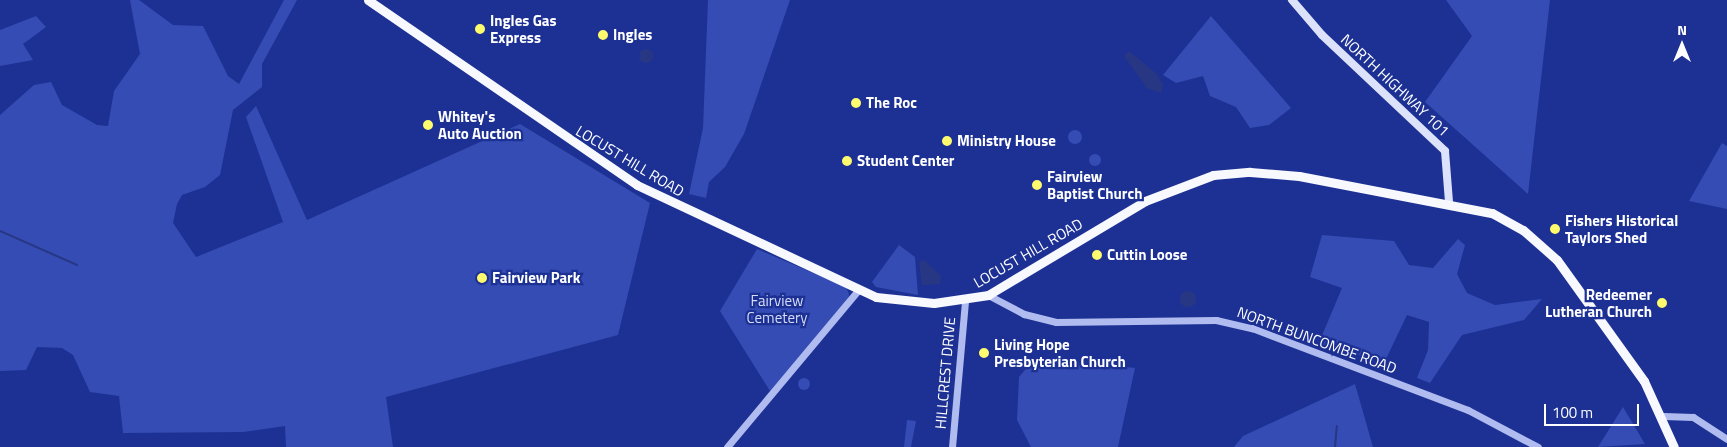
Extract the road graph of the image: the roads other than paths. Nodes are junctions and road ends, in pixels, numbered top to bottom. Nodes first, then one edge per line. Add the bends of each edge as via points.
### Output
1 (368, 0) edge
2 (1292, 0) edge
3 (1449, 202) junction
4 (859, 289) junction
5 (988, 296) junction
6 (965, 302) junction
7 (1664, 416) junction
8 (1727, 439) edge
9 (727, 447) edge
10 (952, 447) edge
11 (1538, 447) edge
12 (1674, 447) edge

1 - 4 main road, LOCUST HILL ROAD via 637,185
2 - 3 main road, NORTH HIGHWAY 101 via 1322,35 1445,151
3 - 5 main road, LOCUST HILL ROAD via 1299,176 1250,172 1213,175 1145,201
3 - 7 main road, LOCUST HILL ROAD via 1492,214 1523,230 1565,271 1644,381
4 - 6 main road, LOCUST HILL ROAD via 902,301
4 - 9 street
5 - 6 main road, LOCUST HILL ROAD
5 - 11 street, NORTH BUNCOMBE ROAD via 1024,314 1056,322 1216,320 1252,328 1468,410
6 - 10 street, HILLCREST DRIVE
7 - 8 street via 1693,417
7 - 12 main road

